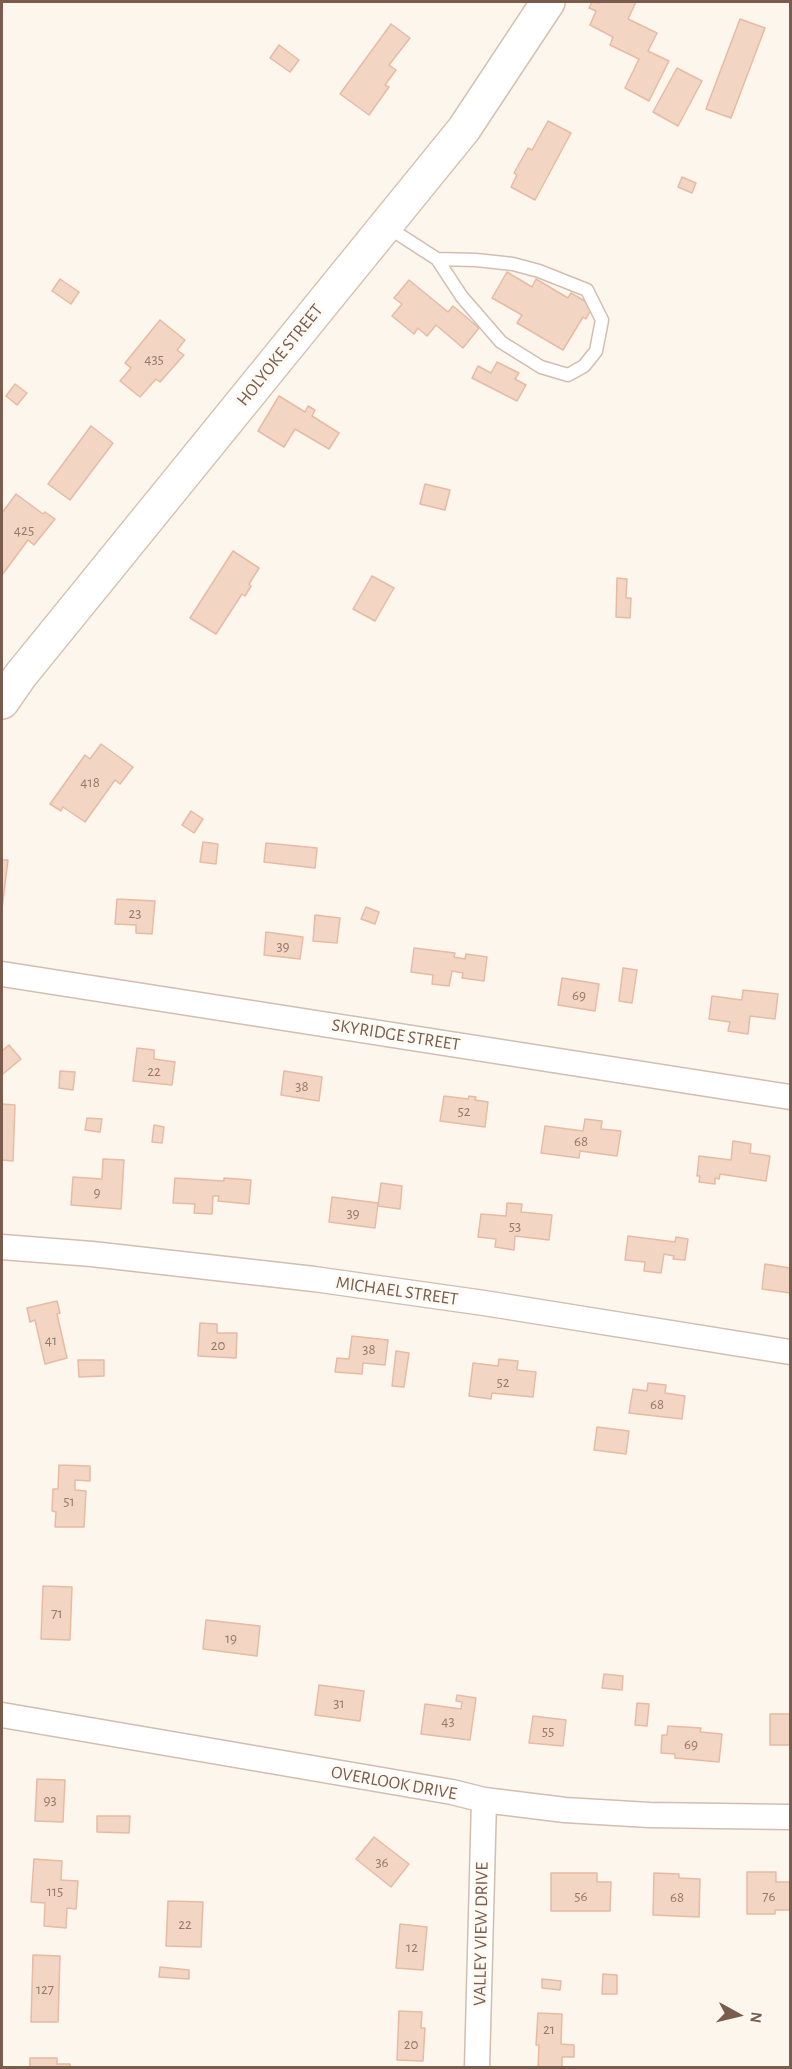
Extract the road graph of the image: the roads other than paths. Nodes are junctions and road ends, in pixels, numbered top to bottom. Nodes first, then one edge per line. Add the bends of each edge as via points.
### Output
1 (548, 2) edge
2 (385, 226) junction
3 (437, 259) junction
4 (2, 702) edge
5 (2, 974) edge
6 (790, 1097) edge
7 (2, 1247) edge
8 (790, 1352) edge
9 (2, 1714) edge
10 (484, 1800) junction
11 (790, 1817) edge
12 (477, 2067) edge

1 - 2 main road, HOLYOKE STREET via 464,129
2 - 3 lane
2 - 4 main road, HOLYOKE STREET
3 - 3 lane via 462,297 501,342 542,367 568,375 584,366 596,351 602,320 587,290 513,264
5 - 6 street, SKYRIDGE STREET
7 - 8 street, MICHAEL STREET via 314,1279
9 - 10 street, OVERLOOK DRIVE
10 - 11 street, OVERLOOK DRIVE via 565,1810
10 - 12 street, VALLEY VIEW DRIVE

